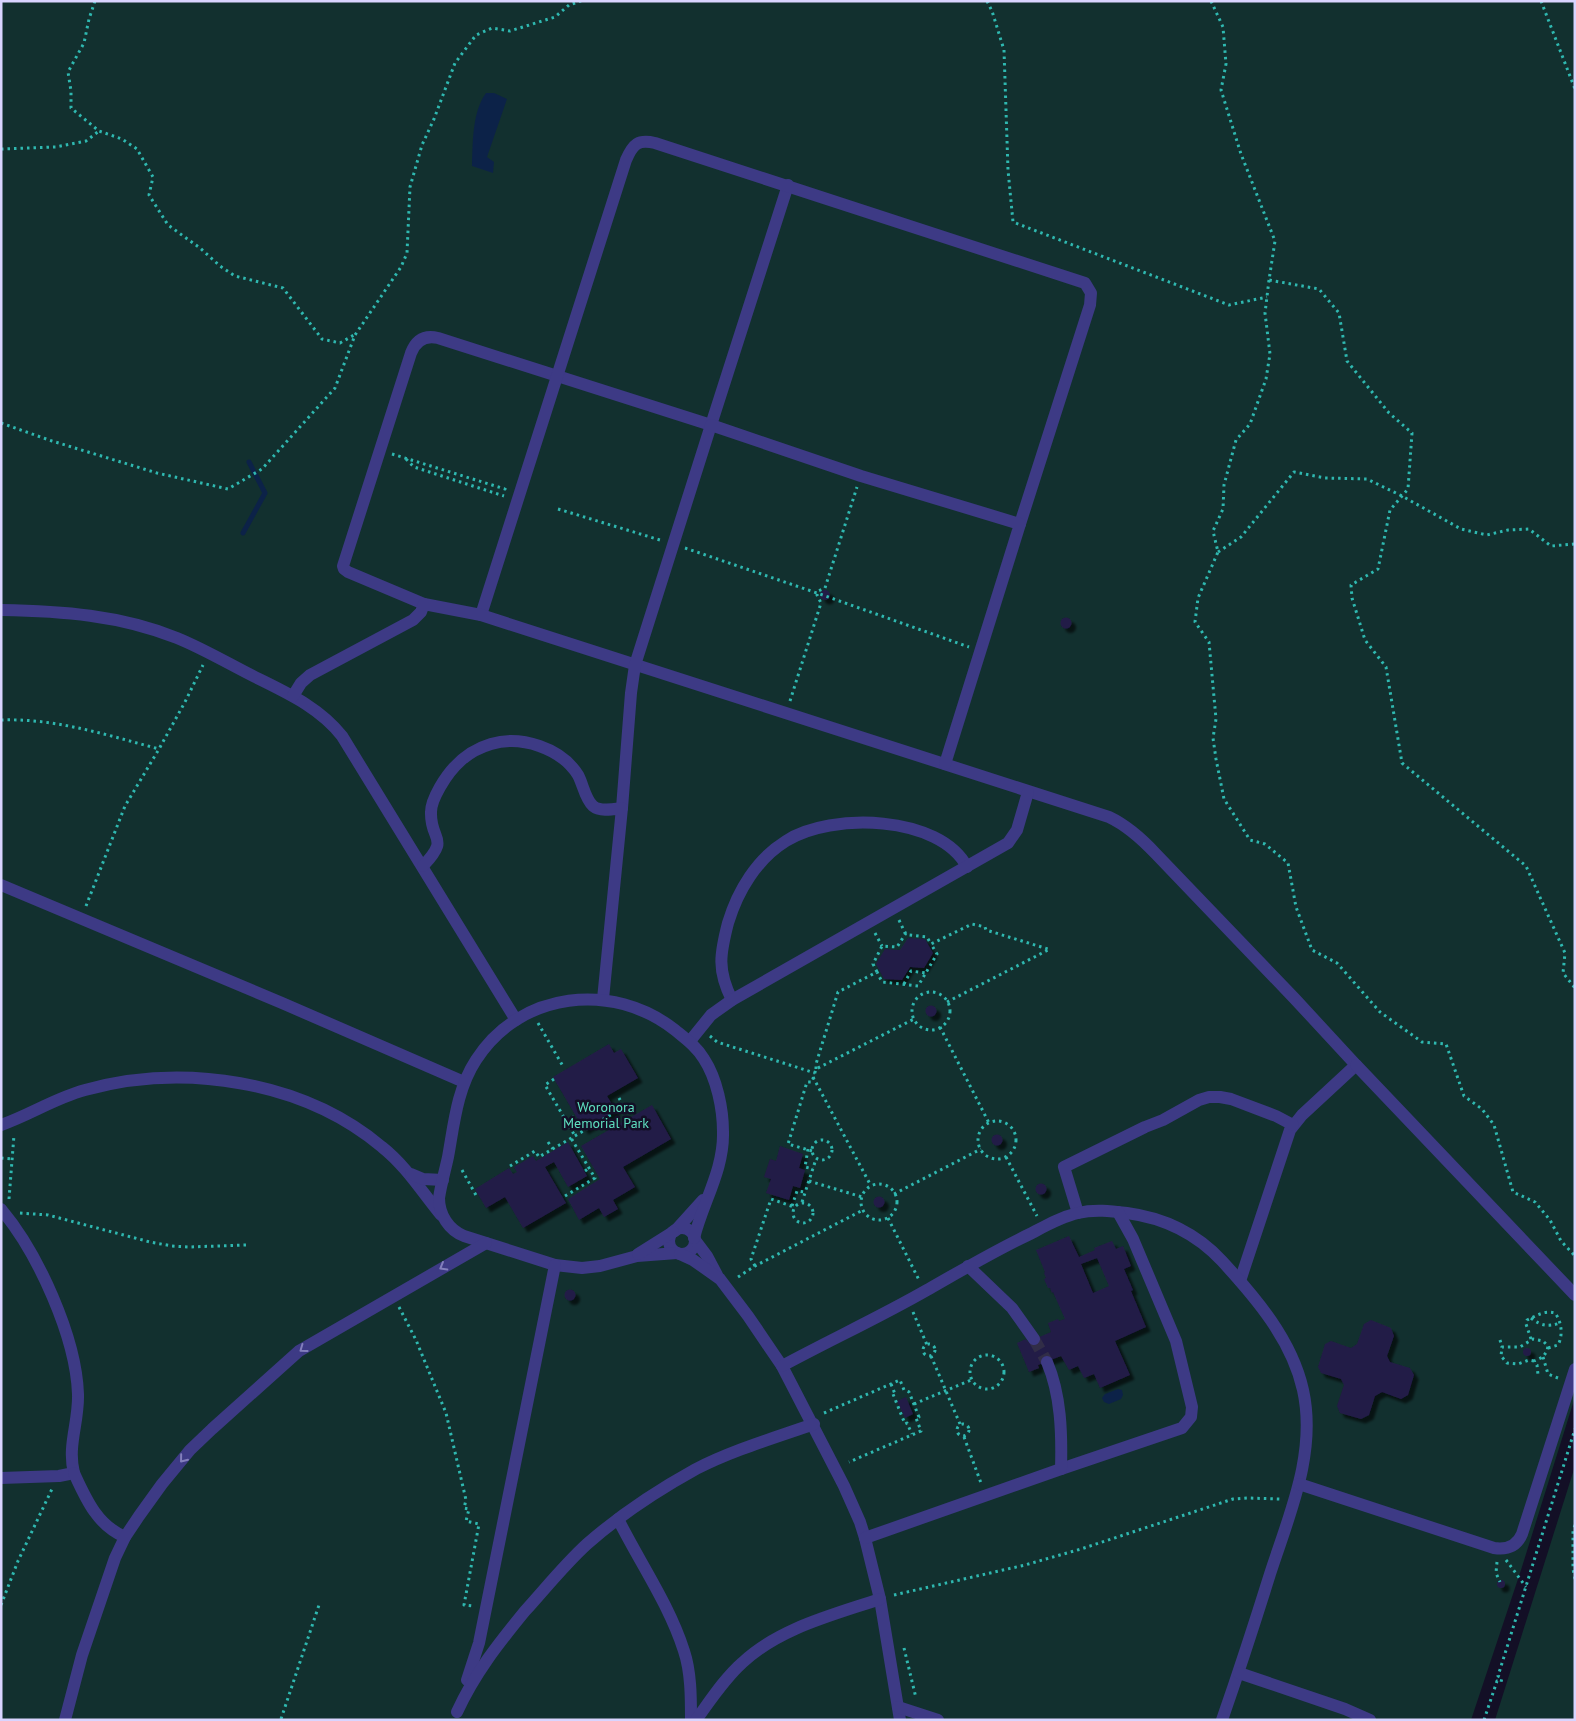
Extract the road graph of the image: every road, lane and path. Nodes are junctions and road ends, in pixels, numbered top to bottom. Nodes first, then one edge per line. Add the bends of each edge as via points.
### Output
1 (94, 1) edge
2 (581, 1) edge
3 (987, 1) edge
4 (1211, 1) edge
5 (1541, 1) edge
6 (1575, 89) edge
7 (99, 132) junction
8 (1, 149) edge
9 (788, 186) junction
10 (1269, 280) junction
11 (1267, 297) junction
12 (355, 335) junction
13 (556, 376) junction
14 (1, 423) edge
15 (711, 425) junction
16 (380, 450) junction
17 (405, 458) junction
18 (861, 476) junction
19 (508, 480) dead end
20 (1402, 496) junction
21 (517, 500) junction
22 (558, 509) dead end
23 (1020, 524) junction
24 (672, 544) junction
25 (1575, 544) edge
26 (1218, 552) junction
27 (818, 593) junction
28 (424, 604) junction
29 (1, 610) edge
30 (481, 616) junction
31 (979, 650) junction
32 (208, 653) junction
33 (635, 665) junction
34 (293, 696) junction
35 (786, 713) junction
36 (1, 720) edge
37 (159, 749) junction
38 (945, 764) junction
39 (1028, 792) junction
40 (622, 808) junction
41 (423, 866) junction
42 (967, 867) junction
43 (1, 885) edge
44 (81, 918) junction
45 (930, 944) junction
46 (877, 972) junction
47 (926, 973) junction
48 (904, 985) junction
49 (918, 986) junction
50 (1575, 988) edge
51 (922, 994) junction
52 (603, 999) junction
53 (732, 1000) junction
54 (948, 1002) junction
55 (533, 1012) junction
56 (914, 1019) junction
57 (516, 1020) junction
58 (940, 1027) junction
59 (700, 1028) junction
60 (690, 1041) junction
61 (1356, 1065) junction
62 (564, 1068) dead end
63 (815, 1073) junction
64 (554, 1079) dead end
65 (464, 1082) junction
66 (619, 1098) dead end
67 (575, 1116) dead end
68 (15, 1119) junction
69 (566, 1121) junction
70 (989, 1123) junction
71 (1, 1125) edge
72 (1293, 1125) junction
73 (573, 1137) junction
74 (548, 1142) dead end
75 (553, 1148) junction
76 (981, 1149) junction
77 (810, 1150) junction
78 (1006, 1157) junction
79 (1, 1158) edge
80 (12, 1159) junction
81 (816, 1159) junction
82 (510, 1166) dead end
83 (589, 1168) junction
84 (813, 1169) junction
85 (462, 1170) dead end
86 (585, 1171) dead end
87 (409, 1172) junction
88 (443, 1180) junction
89 (809, 1181) junction
90 (871, 1186) junction
91 (711, 1190) junction
92 (805, 1192) junction
93 (894, 1194) junction
94 (565, 1196) dead end
95 (476, 1197) dead end
96 (862, 1197) junction
97 (802, 1202) junction
98 (793, 1207) junction
99 (863, 1210) junction
100 (1118, 1212) junction
101 (4, 1213) edge
102 (1078, 1213) junction
103 (888, 1218) junction
104 (446, 1220) junction
105 (1043, 1227) junction
106 (674, 1232) junction
107 (695, 1239) junction
108 (486, 1243) junction
109 (248, 1246) dead end
110 (678, 1253) junction
111 (1575, 1256) edge
112 (632, 1257) junction
113 (555, 1265) junction
114 (755, 1266) junction
115 (968, 1266) junction
116 (738, 1277) dead end
117 (720, 1279) junction
118 (1240, 1281) junction
119 (925, 1291) junction
120 (1575, 1295) edge
121 (393, 1296) junction
122 (908, 1300) junction
123 (1531, 1318) junction
124 (1560, 1322) junction
125 (1034, 1339) tunnel mouth
126 (1532, 1339) junction
127 (1500, 1340) dead end
128 (927, 1345) junction
129 (1502, 1347) junction
130 (1548, 1348) junction
131 (931, 1356) junction
132 (1543, 1357) junction
133 (1534, 1360) junction
134 (1047, 1362) tunnel mouth
135 (782, 1366) junction
136 (1575, 1369) edge
137 (1538, 1375) dead end
138 (972, 1380) junction
139 (1570, 1382) junction
140 (891, 1384) junction
141 (946, 1392) junction
142 (914, 1404) junction
143 (824, 1413) dead end
144 (814, 1424) junction
145 (960, 1424) junction
146 (1575, 1429) edge
147 (912, 1434) junction
148 (964, 1436) junction
149 (849, 1462) dead end
150 (1061, 1469) junction
151 (74, 1474) junction
152 (54, 1476) junction
153 (1, 1478) edge
154 (1299, 1484) junction
155 (986, 1496) junction
156 (1294, 1499) junction
157 (618, 1519) junction
158 (1575, 1525) edge
159 (125, 1537) junction
160 (865, 1538) junction
161 (1499, 1549) junction
162 (1575, 1579) edge
163 (1500, 1582) dead end
164 (1526, 1588) junction
165 (880, 1599) junction
166 (487, 1603) junction
167 (1, 1605) edge
168 (319, 1605) dead end
169 (1238, 1673) junction
170 (899, 1713) edge
171 (456, 1716) edge
172 (281, 1719) edge
173 (65, 1720) edge
174 (690, 1720) edge
175 (696, 1720) edge
176 (938, 1720) edge
177 (1222, 1720) edge
178 (1370, 1720) edge
179 (1484, 1720) edge

1 - 7 path via 84,43 68,72 71,108
2 - 12 path via 569,5 556,16 510,31 492,28 476,34 455,64 422,146 410,186 407,253
3 - 11 path via 1004,50 1013,222 1228,305
4 - 10 path via 1223,27 1226,64 1221,90 1241,154 1275,241
5 - 6 path
7 - 8 path via 86,141
7 - 12 path via 137,149 153,177 149,195 168,224 220,266 235,276 283,288 322,339 340,343
9 - 13 lane via 655,143 644,141 636,144 626,160
9 - 15 lane
9 - 23 lane via 1074,278 1087,286 1092,296 1090,305
10 - 11 path
10 - 20 path via 1319,289 1339,313 1347,361 1389,413 1412,433 1408,489
11 - 26 path via 1264,314 1270,354 1266,379 1250,424 1236,440 1231,458 1224,485 1223,509 1213,531
12 - 14 path via 336,388 262,469 228,489 157,473
13 - 15 lane
13 - 16 lane via 438,338 423,338 413,348
13 - 21 lane
15 - 18 lane
15 - 24 lane
16 - 17 path
16 - 28 lane via 343,563 344,569
17 - 19 path via 505,489
17 - 21 path via 414,467
18 - 23 lane
18 - 27 path via 825,588
20 - 25 path via 1461,529 1487,535 1529,529 1551,546
20 - 26 path via 1366,479 1324,478 1294,472 1241,537
20 - 50 path via 1390,510 1378,569 1350,585 1364,640 1386,667 1402,763 1526,866 1565,953 1563,974
21 - 30 lane
22 - 24 path
23 - 31 lane
24 - 27 path
24 - 33 lane
26 - 111 path via 1198,598 1195,622 1209,642 1216,719 1213,738 1224,800 1250,840 1265,844 1288,863 1296,907 1312,950 1337,963 1380,1012 1422,1042 1446,1044 1464,1096 1482,1109 1494,1125 1513,1192 1535,1202
27 - 31 path
27 - 35 path via 821,603
28 - 30 lane
28 - 34 lane via 413,620 306,677
29 - 32 lane via 60,612 116,620 166,634
30 - 33 lane
31 - 38 lane
32 - 34 lane
32 - 37 path
33 - 35 lane
33 - 40 lane
34 - 41 lane via 320,713 342,736
35 - 38 lane
36 - 37 path via 25,719 76,727
37 - 44 path via 125,806
38 - 39 lane
39 - 42 lane via 1012,839
39 - 61 lane via 1109,817 1134,832
40 - 41 lane via 594,806 576,772 550,750 515,742 492,744 462,758 439,788 431,811 438,846
40 - 52 lane
41 - 57 lane
42 - 53 lane
42 - 53 lane via 956,851 939,840 892,825 848,823 792,837 758,866 733,909 721,962 723,980
43 - 44 lane
44 - 65 lane
45 - 46 path via 926,937 906,933 897,946 882,946 873,964
45 - 47 path via 937,954
45 - 54 path via 972,924 1048,949
46 - 48 path via 882,982
46 - 63 path via 838,992
47 - 48 path via 911,972
47 - 49 path
48 - 49 path
49 - 51 path
51 - 54 path via 939,994
51 - 56 path via 913,1004
52 - 55 lane via 561,1001
52 - 60 lane via 647,1012
53 - 59 lane via 711,1015
54 - 58 path via 949,1014
55 - 57 lane
55 - 62 path
56 - 58 path via 926,1029
56 - 63 path
57 - 65 lane via 482,1051
58 - 70 path
59 - 60 lane
59 - 63 path via 717,1042
60 - 91 lane via 708,1068 722,1115 722,1153
61 - 72 lane
61 - 120 lane
63 - 77 path via 812,1082 807,1082 788,1144
63 - 90 path
64 - 69 path via 545,1084
65 - 88 lane
66 - 73 path via 624,1107
67 - 69 path
68 - 71 lane
68 - 80 path
68 - 87 lane via 65,1096 111,1084 159,1079 220,1080 276,1092 326,1111 383,1147
69 - 73 path
70 - 76 path via 979,1135
70 - 78 path via 1004,1122 1013,1130 1016,1142
72 - 102 lane via 1231,1099 1215,1096 1200,1100 1064,1167
72 - 118 lane via 1284,1143
73 - 75 path
73 - 83 path
74 - 75 path
75 - 82 path via 539,1156 536,1151
76 - 78 path via 994,1158
76 - 93 path
77 - 81 path
77 - 81 path via 820,1140 831,1144 828,1158
77 - 84 path via 805,1167
78 - 105 path
79 - 80 path
80 - 101 path
81 - 84 path
83 - 86 path
83 - 94 path via 595,1178
84 - 89 path
85 - 95 path
87 - 88 lane via 424,1179
87 - 104 lane
88 - 104 lane via 439,1204
89 - 92 path
89 - 96 path
90 - 93 path via 882,1185
90 - 96 path
91 - 106 lane
91 - 107 lane
92 - 97 path
92 - 98 path via 797,1191
93 - 103 path via 896,1205
96 - 99 path
97 - 98 path
97 - 98 path via 812,1209 813,1215 807,1222 795,1220
98 - 114 path via 771,1199 751,1259
99 - 103 path via 874,1220
99 - 114 path
100 - 102 lane
100 - 118 lane via 1154,1218 1183,1229 1213,1251
100 - 150 lane via 1133,1239 1176,1341 1192,1412 1182,1428
101 - 109 path via 36,1213 172,1246
101 - 151 lane via 48,1287 76,1371 78,1406 71,1447
102 - 105 lane
103 - 119 path
104 - 108 lane via 456,1232
105 - 115 lane
106 - 107 lane via 688,1230
106 - 110 lane via 670,1242
106 - 112 lane
107 - 110 lane via 690,1252
107 - 117 lane
108 - 113 lane
108 -> 121 lane
110 - 112 lane
110 - 117 lane
112 - 113 lane via 582,1268
113 - 166 lane
114 - 116 path
115 - 119 lane
115 - 125 lane via 1012,1308
117 - 135 lane
118 - 154 lane via 1280,1334 1301,1380 1306,1403 1307,1437
119 - 122 lane
121 -> 159 lane via 299,1351 212,1429 162,1484
121 - 166 path via 416,1340 446,1413 466,1500 464,1508 469,1509 466,1521 479,1524 464,1605
122 - 128 path
122 - 135 lane
123 - 124 path via 1546,1326
123 - 124 path via 1550,1312
123 - 126 path via 1526,1324
124 - 130 path via 1559,1344
126 - 129 path via 1520,1348
126 - 130 path via 1543,1341
127 - 129 path
128 - 131 path via 924,1353
128 - 131 path via 935,1349
129 - 133 path via 1501,1356 1507,1363
130 - 132 path
131 - 141 path
132 - 133 path
132 - 139 path via 1549,1375
133 - 137 path via 1538,1365
134 - 150 lane via 1060,1414
135 - 144 lane
136 - 139 lane
138 - 138 path via 971,1366 981,1356 995,1357 1004,1367 1004,1377 996,1388 982,1389
138 - 141 path
139 - 161 lane via 1520,1538 1512,1546
140 - 142 path via 900,1380
140 - 143 path
140 - 147 path via 905,1424
141 - 142 path
141 - 145 path
142 - 147 path via 921,1431
144 - 157 lane via 698,1468
144 - 160 lane
145 - 148 path via 957,1433
145 - 148 path via 966,1424 969,1429
146 - 164 path
147 - 149 path
148 - 155 path
150 - 155 lane
151 - 152 lane
151 - 159 lane via 96,1514 108,1527
152 - 153 lane
152 - 167 path via 49,1500 40,1512
154 - 156 lane
154 - 161 lane
155 - 160 lane
156 - 165 path via 1233,1499 1081,1549
156 - 169 lane
157 - 171 lane via 586,1545 496,1646 475,1676
157 - 174 lane via 681,1642 689,1676
158 - 162 path
159 - 173 lane via 90,1631
160 - 165 lane
161 - 163 path via 1496,1573
161 - 164 path
164 - 179 path via 1498,1676 1502,1678 1501,1682 1497,1681
165 - 170 lane
165 - 175 lane via 796,1630 756,1651 731,1674
166 - 171 lane via 479,1643
168 - 172 path
169 - 177 lane
169 - 178 lane
170 - 176 lane

